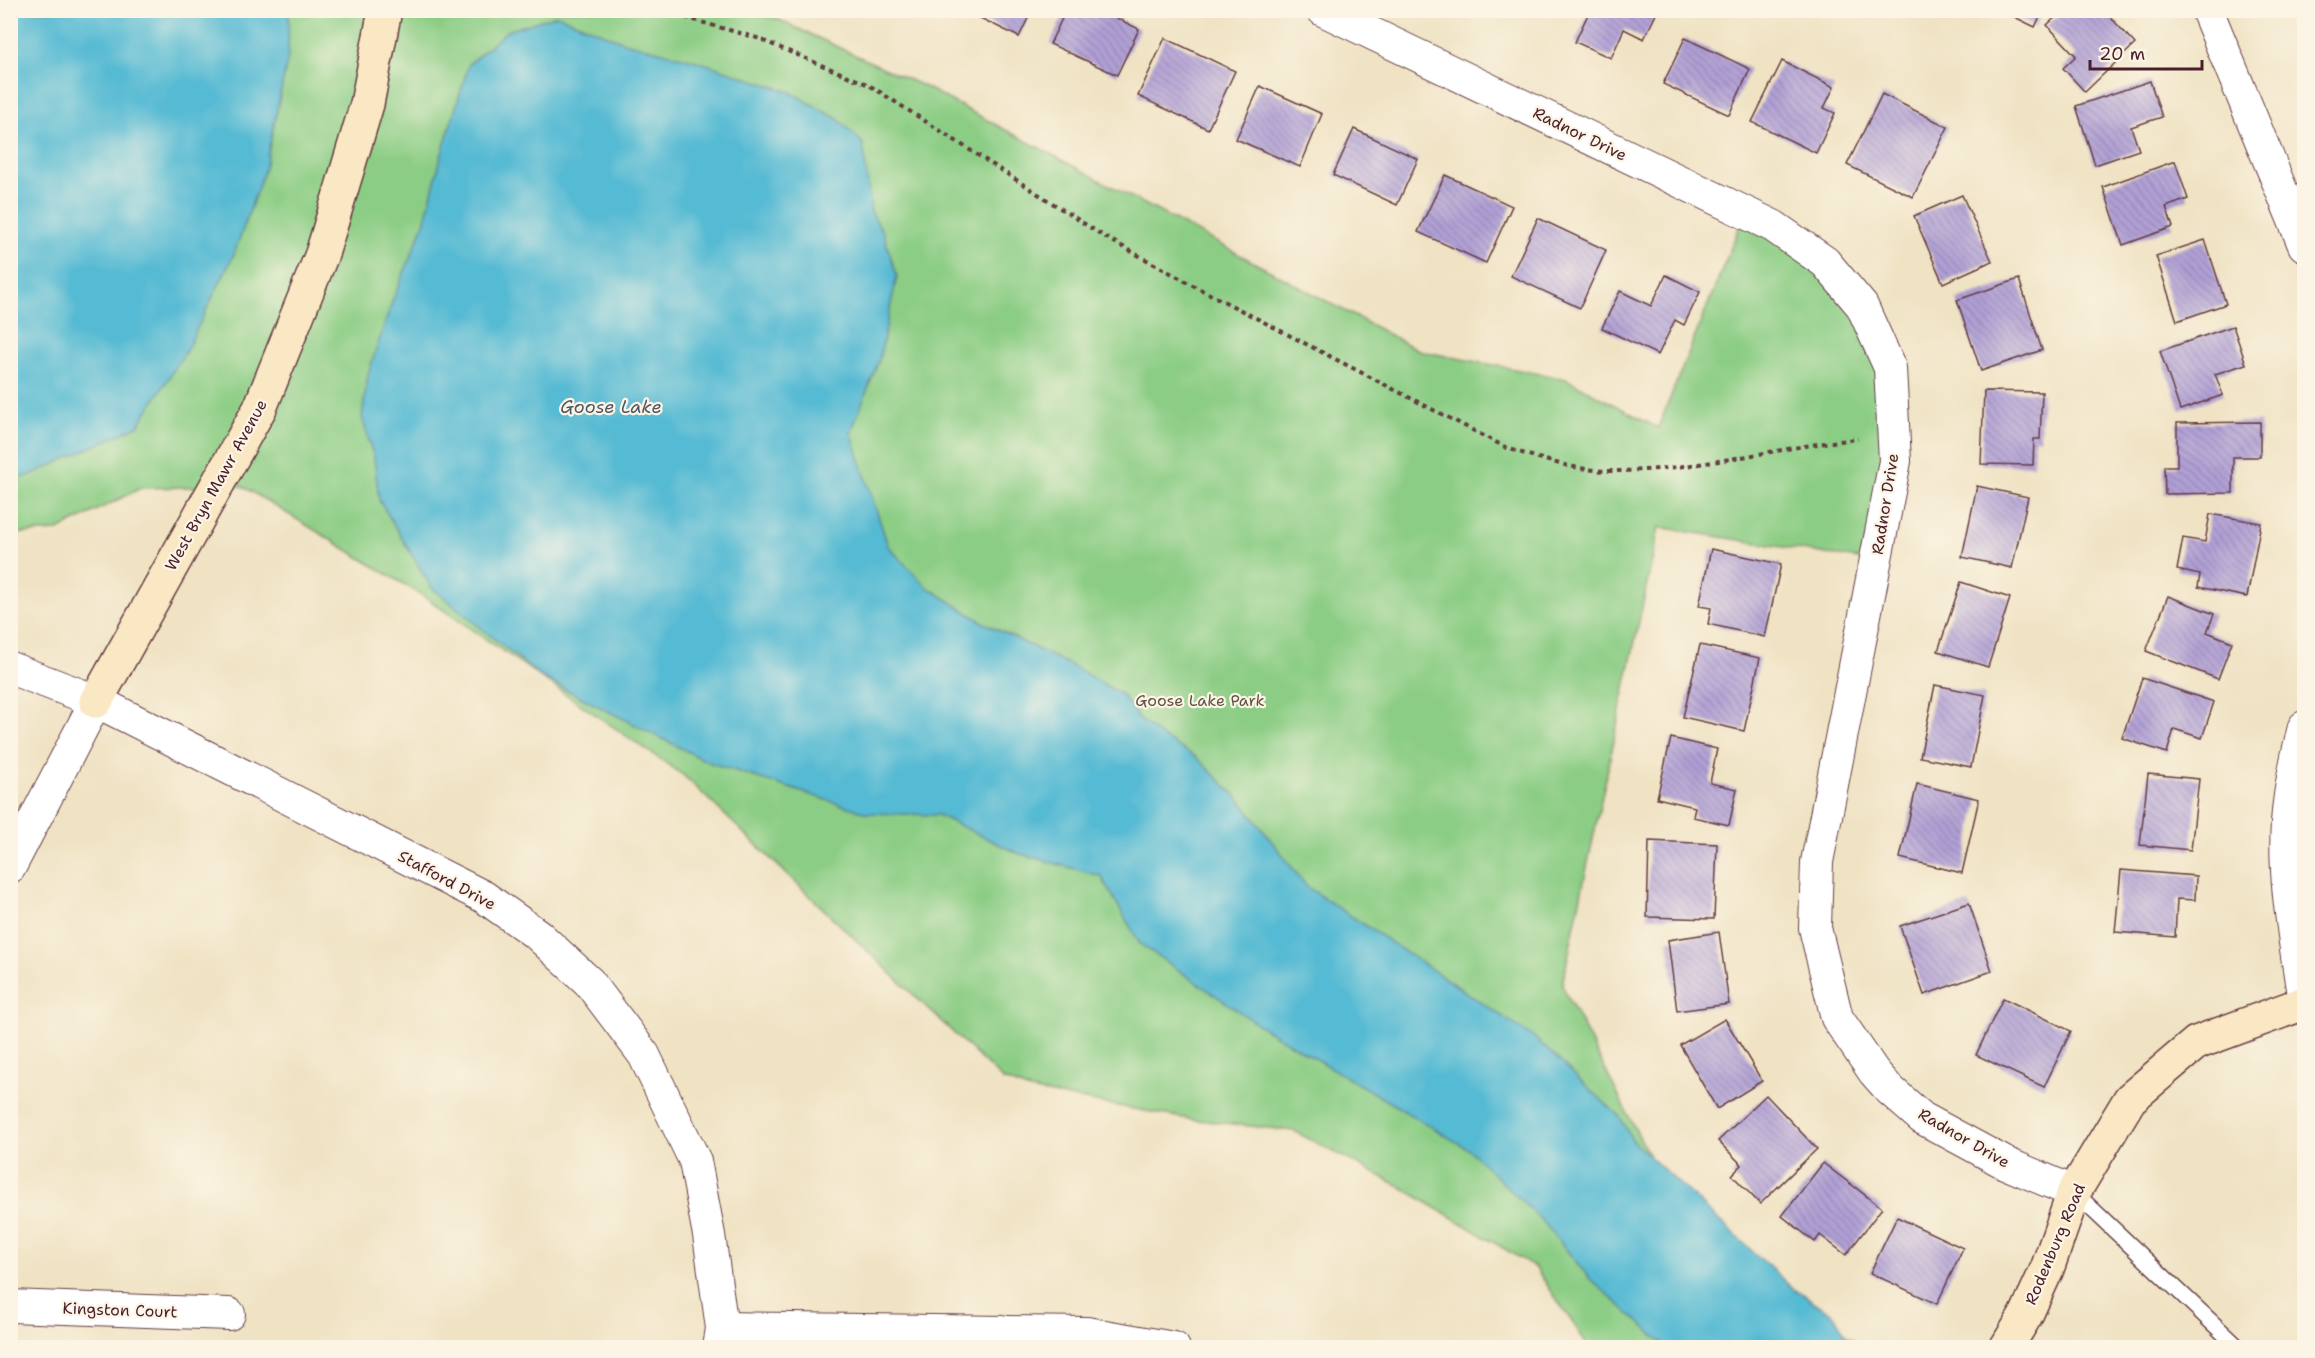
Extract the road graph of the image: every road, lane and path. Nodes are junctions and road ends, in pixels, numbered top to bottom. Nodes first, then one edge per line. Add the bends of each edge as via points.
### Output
1 (385, 10) edge
2 (659, 10) edge
3 (1323, 10) edge
4 (2207, 10) edge
5 (2298, 212) edge
6 (2304, 245) edge
7 (1894, 435) junction
8 (10, 668) edge
9 (96, 701) junction
10 (2304, 727) edge
11 (10, 867) edge
12 (2304, 1003) edge
13 (2074, 1192) junction
14 (10, 1306) edge
15 (229, 1314) dead end
16 (721, 1338) edge
17 (1174, 1347) edge
18 (2006, 1347) edge
19 (2239, 1347) edge

1 - 9 street, West Bryn Mawr Avenue via 367,104 322,254 260,408
2 - 7 path via 757,38 869,85 1105,237 1507,448 1556,464 1608,471 1685,466 1809,443
3 - 7 street, Radnor Drive via 1773,226 1825,262 1862,306 1890,368
4 - 5 street
5 - 6 street
7 - 13 street, Radnor Drive via 1895,461 1817,862 1815,928 1837,1018 1889,1089 1922,1118 2004,1163
8 - 9 street, Stafford Drive
9 - 11 street, West Bryn Mawr Avenue
9 - 16 street, Stafford Drive via 484,897 538,935 589,982 644,1055 695,1161
10 - 12 street via 2287,824 2288,886
12 - 13 street, Rodenburg Road via 2196,1043 2130,1099
13 - 18 street, Rodenburg Road via 2048,1269
13 - 19 lane
14 - 15 street, Kingston Court
16 - 17 street via 1087,1333

